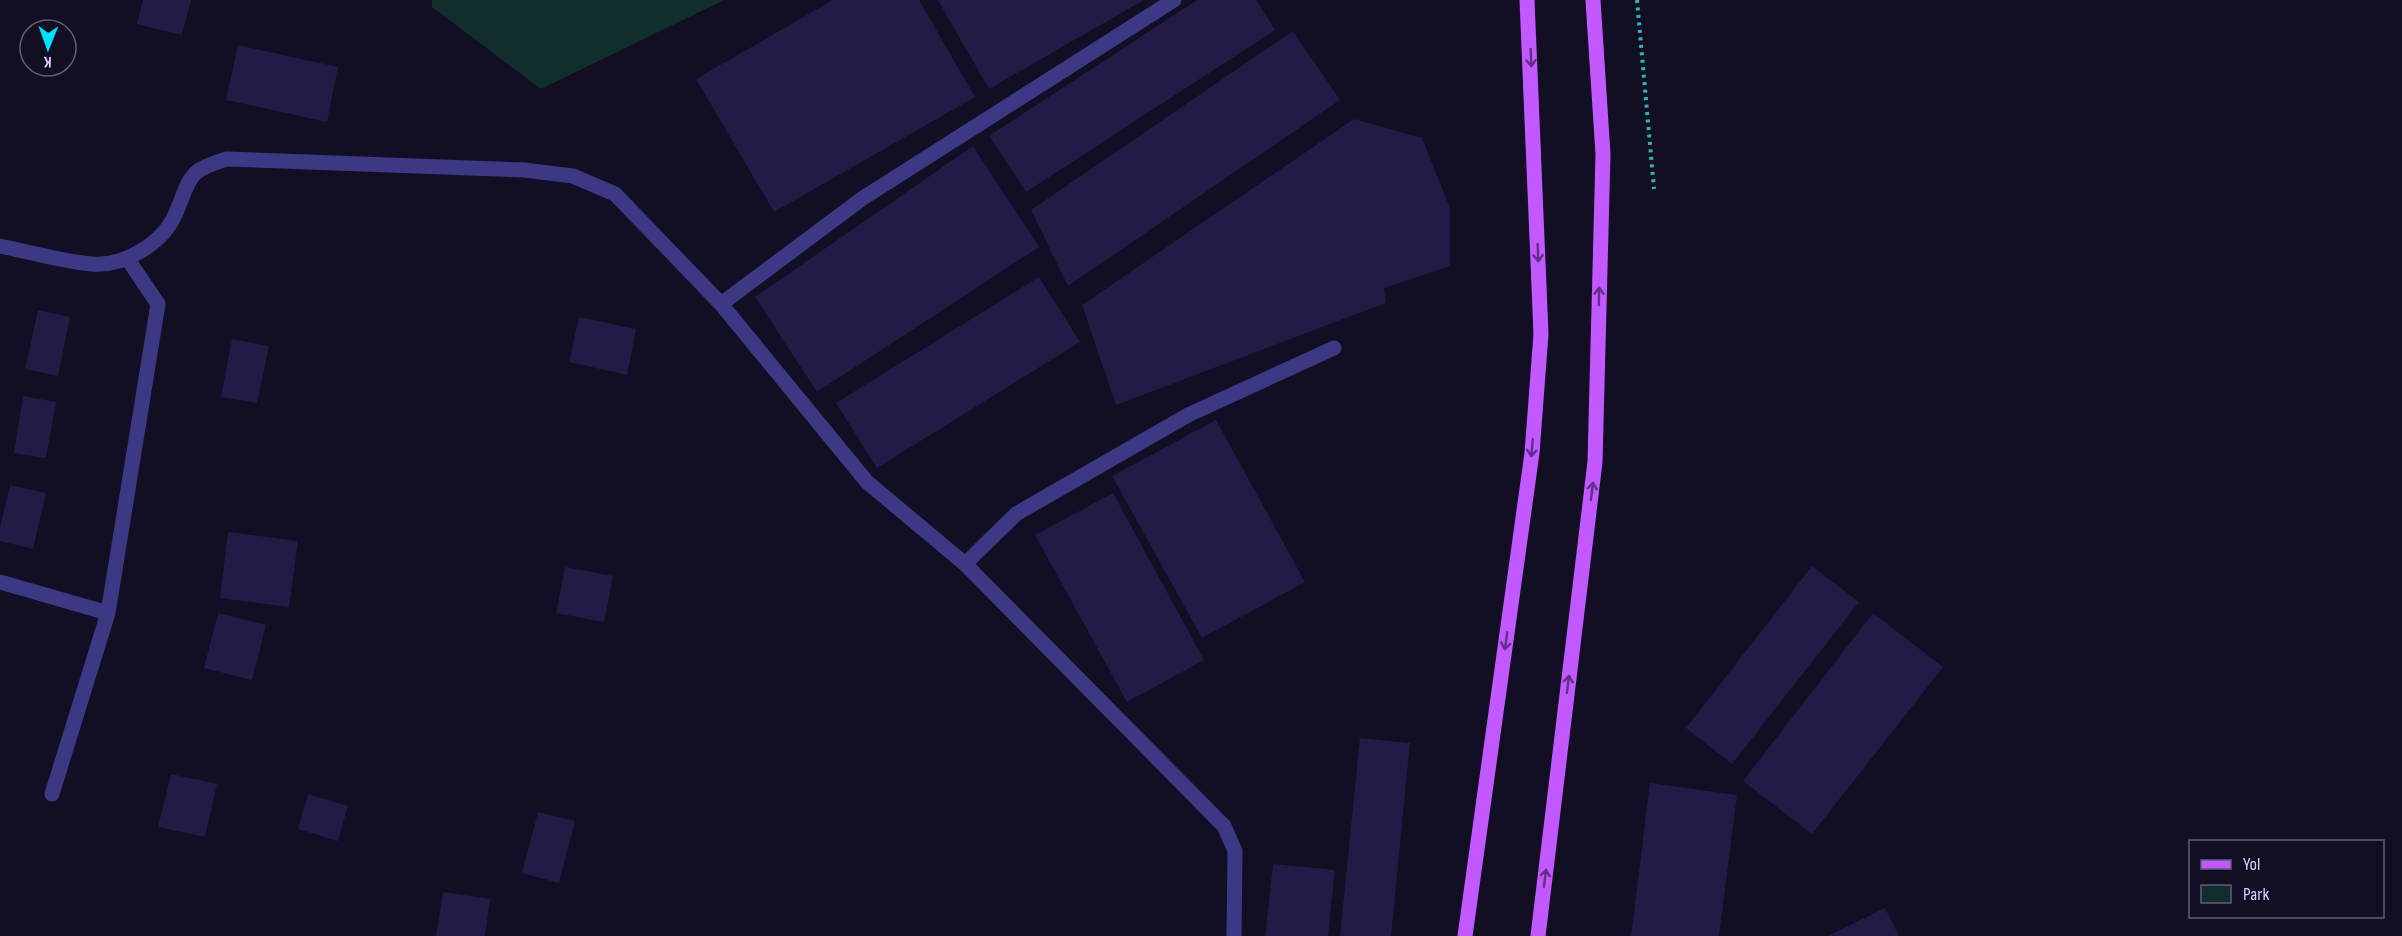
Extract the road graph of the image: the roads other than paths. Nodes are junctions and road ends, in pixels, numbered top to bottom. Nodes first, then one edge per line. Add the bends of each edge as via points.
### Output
1 (1174, 0) edge
2 (1527, 0) edge
3 (1593, 0) edge
4 (0, 246) edge
5 (127, 258) junction
6 (721, 304) junction
7 (1334, 348) dead end
8 (964, 564) junction
9 (0, 582) edge
10 (108, 612) junction
11 (52, 794) dead end
12 (1234, 936) edge
13 (1466, 936) edge
14 (1538, 936) edge

1 - 6 street via 862,198
2 -> 13 main road via 1541,334 1532,453
14 -> 3 main road via 1596,462 1603,154
4 - 5 street via 93,264
5 - 6 street via 157,240 173,218 195,173 203,166 227,159 524,170 573,176 615,194
5 - 10 street via 158,304
6 - 8 street via 867,482
7 - 8 street via 1188,415 1016,514
8 - 12 street via 1224,826 1235,851
9 - 10 street
10 - 11 street

